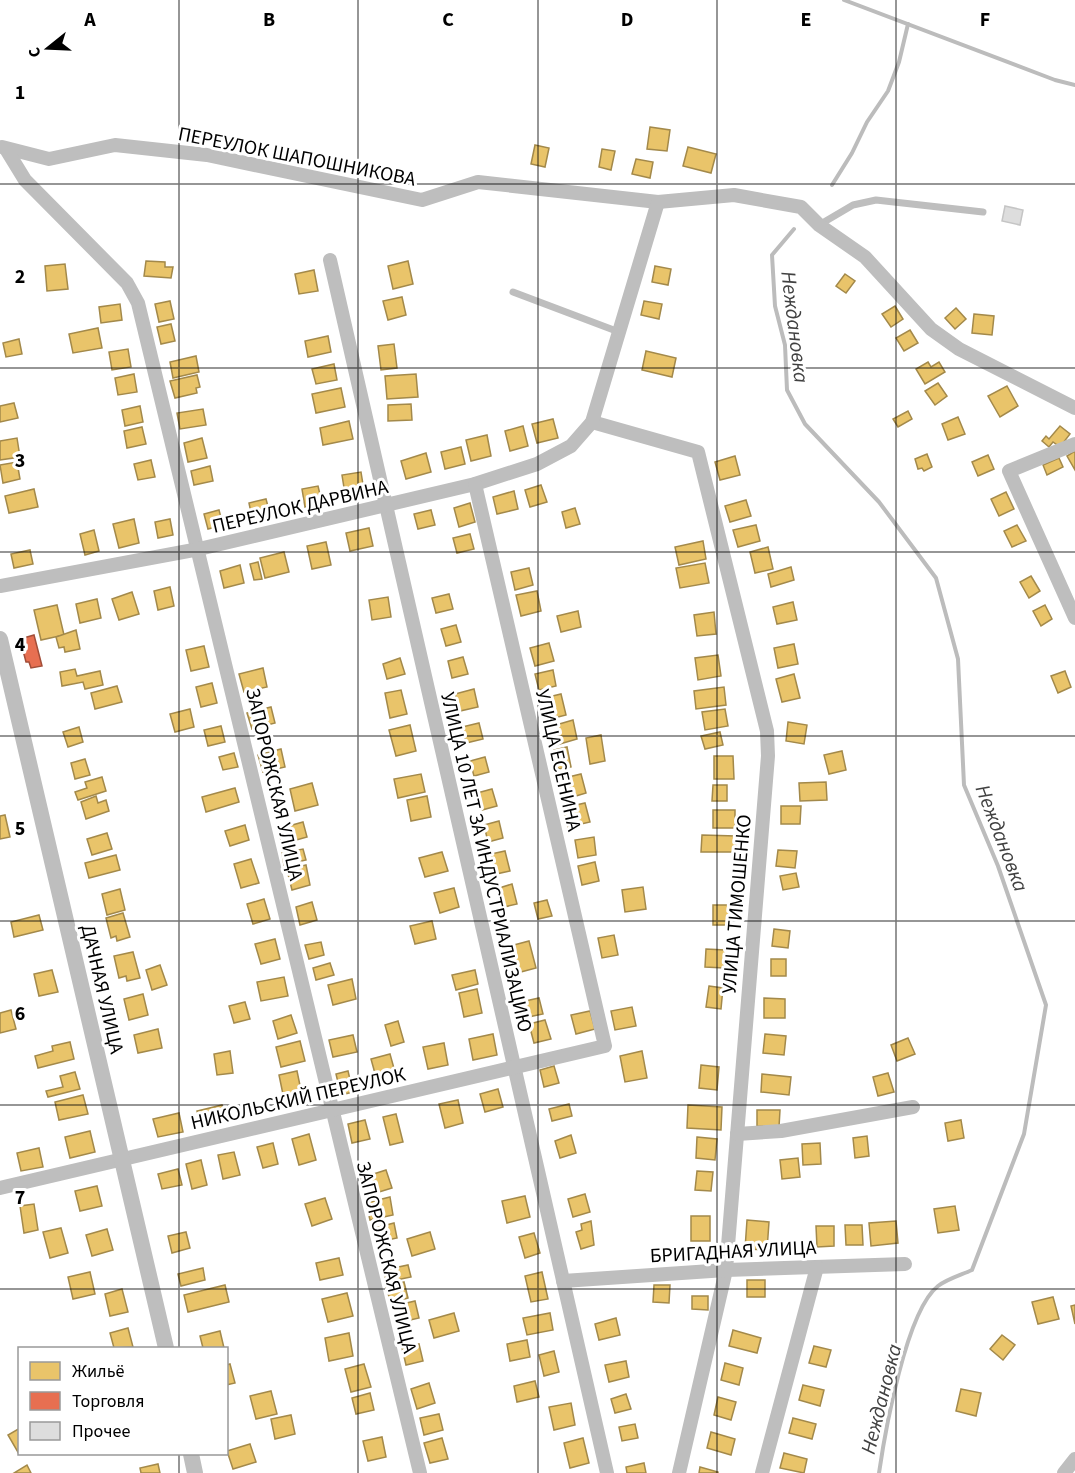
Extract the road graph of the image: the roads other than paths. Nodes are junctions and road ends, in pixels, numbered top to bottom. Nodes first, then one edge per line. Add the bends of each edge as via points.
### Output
1 (3, 148) edge
2 (658, 202) junction
3 (983, 212) dead end
4 (819, 225) junction
5 (330, 260) dead end
6 (513, 292) dead end
7 (619, 332) junction
8 (1074, 406) edge
9 (592, 422) junction
10 (1075, 444) edge
11 (475, 484) junction
12 (386, 506) junction
13 (199, 549) junction
14 (0, 586) edge
15 (1075, 618) edge
16 (0, 639) edge
17 (605, 1046) joint
18 (514, 1067) junction
19 (913, 1107) dead end
20 (332, 1111) junction
21 (737, 1134) junction
22 (122, 1159) junction
23 (0, 1188) edge
24 (905, 1264) dead end
25 (817, 1267) junction
26 (726, 1269) junction
27 (563, 1281) junction
28 (166, 1347) edge
29 (191, 1455) edge
30 (1074, 1460) edge
31 (195, 1473) edge
32 (420, 1473) edge
33 (607, 1473) edge
34 (679, 1473) edge
35 (762, 1473) edge
36 (1064, 1473) edge

1 - 2 street, ПЕРЕУЛОК ШАПОШНИКОВА via 49,159 115,145 207,155 422,200 478,182
1 - 13 street, ЗАПОРОЖСКАЯ УЛИЦА via 25,180 127,283 138,303
2 - 4 street, ПЕРЕУЛОК ШАПОШНИКОВА via 734,195 801,207
2 - 7 street
3 - 4 lane via 876,200 853,205
4 - 8 street via 865,257 931,328 959,349
5 - 12 street, УЛИЦА 10 ЛЕТ ЗА ИНДУСТРИАЛИЗАЦИЮ
6 - 7 lane
7 - 9 street
9 - 11 street, ПЕРЕУЛОК ДАРВИНА via 572,447 537,464
9 - 21 street, УЛИЦА ТИМОШЕНКО via 698,452 761,703 768,756
10 - 15 street via 1009,471
11 - 12 street, ПЕРЕУЛОК ДАРВИНА
11 - 17 street, УЛИЦА ЕСЕНИНА
12 - 13 street, ПЕРЕУЛОК ДАРВИНА
12 - 18 street, УЛИЦА 10 ЛЕТ ЗА ИНДУСТРИАЛИЗАЦИЮ
13 - 14 street, ПЕРЕУЛОК ДАРВИНА
13 - 20 street, ЗАПОРОЖСКАЯ УЛИЦА
16 - 22 street, ДАЧНАЯ УЛИЦА
17 - 18 street, НИКОЛЬСКИЙ ПЕРЕУЛОК
18 - 20 street, НИКОЛЬСКИЙ ПЕРЕУЛОК
18 - 27 street, УЛИЦА 10 ЛЕТ ЗА ИНДУСТРИАЛИЗАЦИЮ
19 - 21 street via 781,1131
20 - 22 street, НИКОЛЬСКИЙ ПЕРЕУЛОК
20 - 32 street, ЗАПОРОЖСКАЯ УЛИЦА
21 - 26 street, УЛИЦА ТИМОШЕНКО
22 - 23 street, НИКОЛЬСКИЙ ПЕРЕУЛОК
22 - 28 street, ДАЧНАЯ УЛИЦА
24 - 25 street, БРИГАДНАЯ УЛИЦА
25 - 26 street, БРИГАДНАЯ УЛИЦА
25 - 35 street
26 - 27 street, БРИГАДНАЯ УЛИЦА
26 - 34 street, УЛИЦА ТИМОШЕНКО
27 - 33 street, УЛИЦА 10 ЛЕТ ЗА ИНДУСТРИАЛИЗАЦИЮ
29 - 31 street
30 - 36 street

